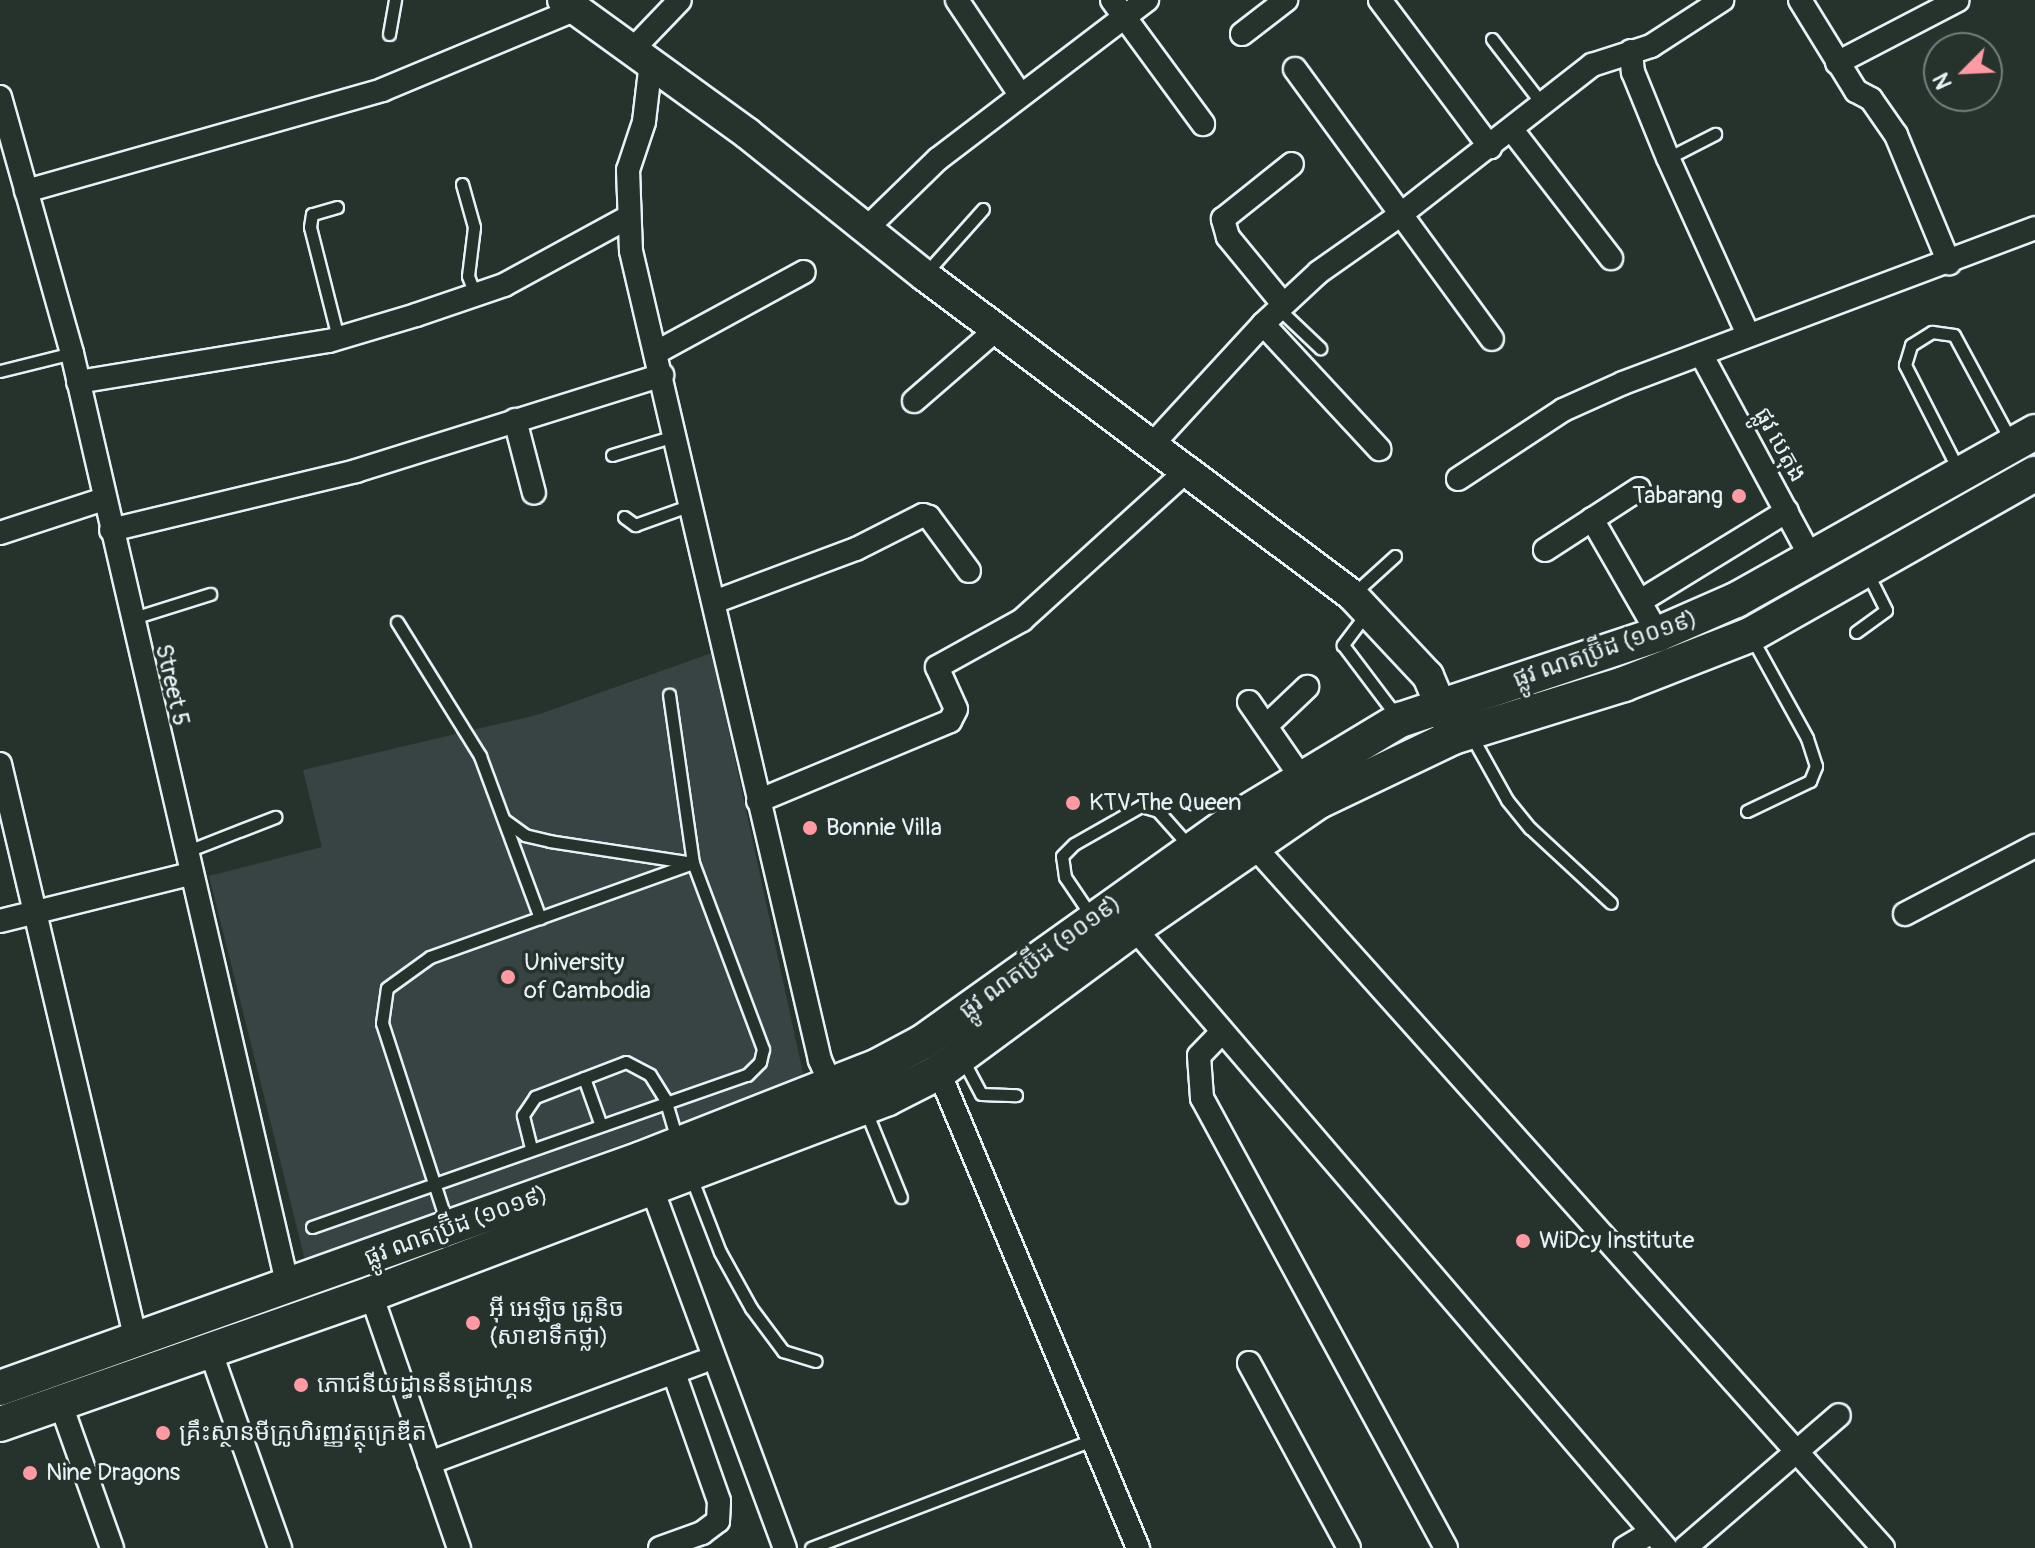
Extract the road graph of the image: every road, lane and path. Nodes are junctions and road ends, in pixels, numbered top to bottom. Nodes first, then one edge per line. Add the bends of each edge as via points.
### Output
1 (395, 0) edge
2 (680, 0) edge
3 (957, 0) edge
4 (1147, 0) edge
5 (1286, 0) edge
6 (1380, 0) edge
7 (1722, 0) edge
8 (1800, 0) edge
9 (1958, 0) edge
10 (570, 5) edge
11 (1118, 9) edge
12 (389, 34) dead end
13 (1242, 34) dead end
14 (1492, 39) dead end
15 (1631, 51) junction
16 (642, 55) junction
17 (1837, 63) junction
18 (1295, 69) dead end
19 (1019, 93) junction
20 (0, 97) edge
21 (1542, 104) junction
22 (1203, 124) dead end
23 (1512, 130) junction
24 (1715, 134) dead end
25 (1490, 147) junction
26 (1668, 158) junction
27 (1292, 164) dead end
28 (462, 184) dead end
29 (26, 191) junction
30 (337, 207) dead end
31 (983, 209) dead end
32 (1400, 215) junction
33 (627, 218) junction
34 (867, 228) junction
35 (2035, 228) edge
36 (1611, 258) dead end
37 (1949, 263) junction
38 (804, 272) dead end
39 (924, 275) junction
40 (475, 294) junction
41 (1275, 313) junction
42 (997, 329) junction
43 (1748, 334) junction
44 (338, 338) junction
45 (1492, 339) dead end
46 (1320, 348) dead end
47 (657, 352) junction
48 (72, 353) junction
49 (1701, 354) junction
50 (0, 371) edge
51 (662, 375) junction
52 (78, 382) junction
53 (914, 401) dead end
54 (515, 420) junction
55 (674, 436) junction
56 (1150, 447) junction
57 (1379, 449) dead end
58 (612, 455) dead end
59 (2026, 458) edge
60 (1185, 472) junction
61 (1961, 475) junction
62 (1458, 479) dead end
63 (1639, 489) dead end
64 (534, 493) dead end
65 (104, 499) junction
66 (692, 505) junction
67 (1787, 511) junction
68 (624, 517) dead end
69 (1592, 519) junction
70 (111, 530) junction
71 (0, 533) edge
72 (1545, 550) dead end
73 (1395, 556) dead end
74 (1813, 561) junction
75 (969, 571) dead end
76 (1867, 571) junction
77 (210, 594) dead end
78 (1642, 600) junction
79 (714, 602) junction
80 (1360, 603) junction
81 (130, 619) junction
82 (397, 622) dead end
83 (1856, 632) dead end
84 (1658, 634) junction
85 (1750, 635) junction
86 (1307, 687) dead end
87 (669, 695) dead end
88 (1249, 702) dead end
89 (1442, 705) junction
90 (1400, 720) junction
91 (1266, 726) junction
92 (1461, 735) junction
93 (0, 764) edge
94 (1300, 776) junction
95 (758, 801) junction
96 (1747, 811) dead end
97 (275, 817) dead end
98 (504, 820) junction
99 (1253, 845) junction
100 (2035, 846) edge
101 (1191, 849) junction
102 (187, 863) junction
103 (693, 863) junction
104 (1611, 903) dead end
105 (35, 912) junction
106 (1905, 914) dead end
107 (540, 918) junction
108 (1093, 918) junction
109 (0, 921) edge
110 (1134, 928) junction
111 (1222, 1032) junction
112 (950, 1064) junction
113 (584, 1078) junction
114 (832, 1087) junction
115 (1016, 1095) dead end
116 (665, 1099) junction
117 (865, 1109) junction
118 (600, 1123) junction
119 (531, 1148) junction
120 (684, 1160) junction
121 (647, 1174) junction
122 (433, 1184) junction
123 (901, 1197) dead end
124 (312, 1227) dead end
125 (450, 1229) junction
126 (288, 1287) junction
127 (371, 1294) junction
128 (136, 1340) junction
129 (210, 1350) junction
130 (709, 1360) junction
131 (815, 1361) dead end
132 (1249, 1363) dead end
133 (674, 1373) junction
134 (0, 1388) edge
135 (60, 1402) junction
136 (1839, 1415) dead end
137 (0, 1424) edge
138 (1092, 1440) junction
139 (1798, 1453) junction
140 (429, 1463) junction
141 (1659, 1540) edge
142 (112, 1548) edge
143 (280, 1548) edge
144 (459, 1548) edge
145 (660, 1548) edge
146 (785, 1548) edge
147 (811, 1548) edge
148 (1138, 1548) edge
149 (1349, 1548) edge
150 (1446, 1548) edge
151 (1625, 1548) edge
152 (1685, 1548) edge
153 (1883, 1548) edge

1 - 12 lane
2 - 16 street
3 - 19 street
4 - 11 street
5 - 13 street
6 - 25 street
7 - 15 street via 1651,46
8 - 17 street
9 - 17 street
10 - 16 street
10 - 29 street via 382,90
11 - 19 street
11 - 22 street
14 - 21 lane
15 - 21 street via 1592,65
15 - 26 street via 1633,72
16 - 33 street via 644,122 628,170
16 - 34 street
17 - 37 street via 1896,135
18 - 32 street
19 - 34 street via 938,159
20 - 29 street, Street 5
21 - 23 street
23 - 25 street
23 - 36 street
24 - 26 lane
25 - 32 street
26 - 43 street
27 - 41 street via 1223,219 1228,237
28 - 40 lane via 474,227 468,276
29 - 48 street, Street 5
30 - 44 lane via 312,214 310,227
31 - 39 lane
32 - 41 street via 1319,272
32 - 45 street
33 - 40 street via 504,285
33 - 47 street
34 - 39 street
35 - 37 street
37 - 43 street
38 - 47 street
39 - 42 street
40 - 44 street
41 - 46 lane
41 - 56 street
41 - 57 street
42 - 53 street
42 - 56 street
43 - 49 street
44 - 52 street
47 - 51 street
48 - 50 lane
48 - 52 street, Street 5
49 - 62 street via 1563,410
49 - 67 street, ផ្លូវ បេតុង
51 - 54 street
51 - 55 street
52 - 65 street, Street 5
54 - 64 street
54 - 70 street via 356,471
55 - 58 lane
55 - 66 street
56 - 60 street
59 - 61 main road, ផ្លូវ ណតប្រ៊ីដ (១០១៩)
59 - 61 lane via 1954,335 1932,332 1911,345 1905,365
59 - 76 main road, ផ្លូវ ណតប្រ៊ីដ (១០១៩)
60 - 80 street
60 - 95 street via 1022,620 937,667 956,709 950,721
61 - 74 main road, ផ្លូវ ណតប្រ៊ីដ (១០១៩)
63 - 69 street
65 - 70 street, Street 5
65 - 71 street
66 - 68 lane via 635,525
66 - 79 street
67 - 74 street, ផ្លូវ បេតុង
67 - 78 street
69 - 72 street
69 - 78 street
70 - 81 street, Street 5
73 - 80 lane
74 - 84 main road, ផ្លូវ ណតប្រ៊ីដ (១០១៩)
75 - 79 street via 923,515 856,549
76 - 83 lane via 1886,610
76 - 85 main road, ផ្លូវ ណតប្រ៊ីដ (១០១៩)
77 - 81 lane
78 - 84 street
79 - 95 street
80 - 89 street via 1428,676
80 - 90 lane via 1343,645
81 - 102 street, Street 5
82 - 98 lane via 480,756
84 - 89 main road, ផ្លូវ ណតប្រ៊ីដ (១០១៩)
85 - 92 main road, ផ្លូវ ណតប្រ៊ីដ (១០១៩) via 1624,684
85 - 96 lane via 1807,738 1816,766 1810,781
86 - 91 street
87 - 103 lane
88 - 91 street
89 - 90 main road, ផ្លូវ ណតប្រ៊ីដ (១០១៩)
89 - 92 street
90 - 94 main road, ផ្លូវ ណតប្រ៊ីដ (១០១៩)
91 - 94 street
92 - 99 main road, ផ្លូវ ណតប្រ៊ីដ (១០១៩) via 1319,801
92 - 104 lane via 1514,809
93 - 105 street
94 - 101 main road, ផ្លូវ ណតប្រ៊ីដ (១០១៩)
95 - 114 street via 820,1060
97 - 102 lane
98 - 103 lane via 525,835 550,841
98 - 107 lane
99 - 110 main road, ផ្លូវ ណតប្រ៊ីដ (១០១៩)
99 - 139 street
100 - 106 street
101 - 108 main road, ផ្លូវ ណតប្រ៊ីដ (១០១៩)
101 - 108 lane via 1158,811 1141,806 1074,844 1062,856 1065,877
102 - 105 street
102 - 126 street, Street 5
103 - 107 lane
103 - 116 lane via 763,1049 760,1062 747,1075
105 - 109 street
105 - 128 street
107 - 122 lane via 430,957 387,988 382,1023
108 - 114 main road, ផ្លូវ ណតប្រ៊ីដ (១០១៩) via 923,1042
110 - 111 street
110 - 112 main road, ផ្លូវ ណតប្រ៊ីដ (១០១៩)
111 - 141 street
111 - 150 street via 1199,1056 1202,1098
112 - 115 lane via 981,1094
112 - 117 main road, ផ្លូវ ណតប្រ៊ីដ (១០១៩)
112 - 138 street
113 - 116 lane via 626,1062 650,1075
113 - 118 lane
113 - 119 lane via 535,1097 523,1115
114 - 120 main road, ផ្លូវ ណតប្រ៊ីដ (១០១៩)
116 - 118 lane
116 - 120 lane
117 - 120 main road, ផ្លូវ ណតប្រ៊ីដ (១០១៩)
117 - 123 lane
118 - 119 lane
119 - 122 lane
120 - 121 main road, ផ្លូវ ណតប្រ៊ីដ (១០១៩)
120 - 131 lane via 720,1252 751,1308 783,1351
121 - 125 main road, ផ្លូវ ណតប្រ៊ីដ (១០១៩)
121 - 127 main road, ផ្លូវ ណតប្រ៊ីដ (១០១៩)
121 - 130 street
122 - 124 lane
122 - 125 lane
125 - 126 main road, ផ្លូវ ណតប្រ៊ីដ (១០១៩)
126 - 128 main road, ផ្លូវ ណតប្រ៊ីដ (១០១៩)
127 - 129 main road, ផ្លូវ ណតប្រ៊ីដ (១០១៩)
127 - 140 street
128 - 134 main road, ផ្លូវ ណតប្រ៊ីដ (១០១៩)
129 - 135 main road, ផ្លូវ ណតប្រ៊ីដ (១០១៩)
129 - 143 street
130 - 133 street
130 - 146 street
132 - 149 street
133 - 140 street
133 - 145 street via 719,1501 718,1521 702,1533
135 - 137 main road, ផ្លូវ ណតប្រ៊ីដ (១០១៩)
135 - 142 street
136 - 139 street
138 - 147 lane
138 - 148 street
139 - 152 street
139 - 153 street
140 - 144 street
141 - 151 street

